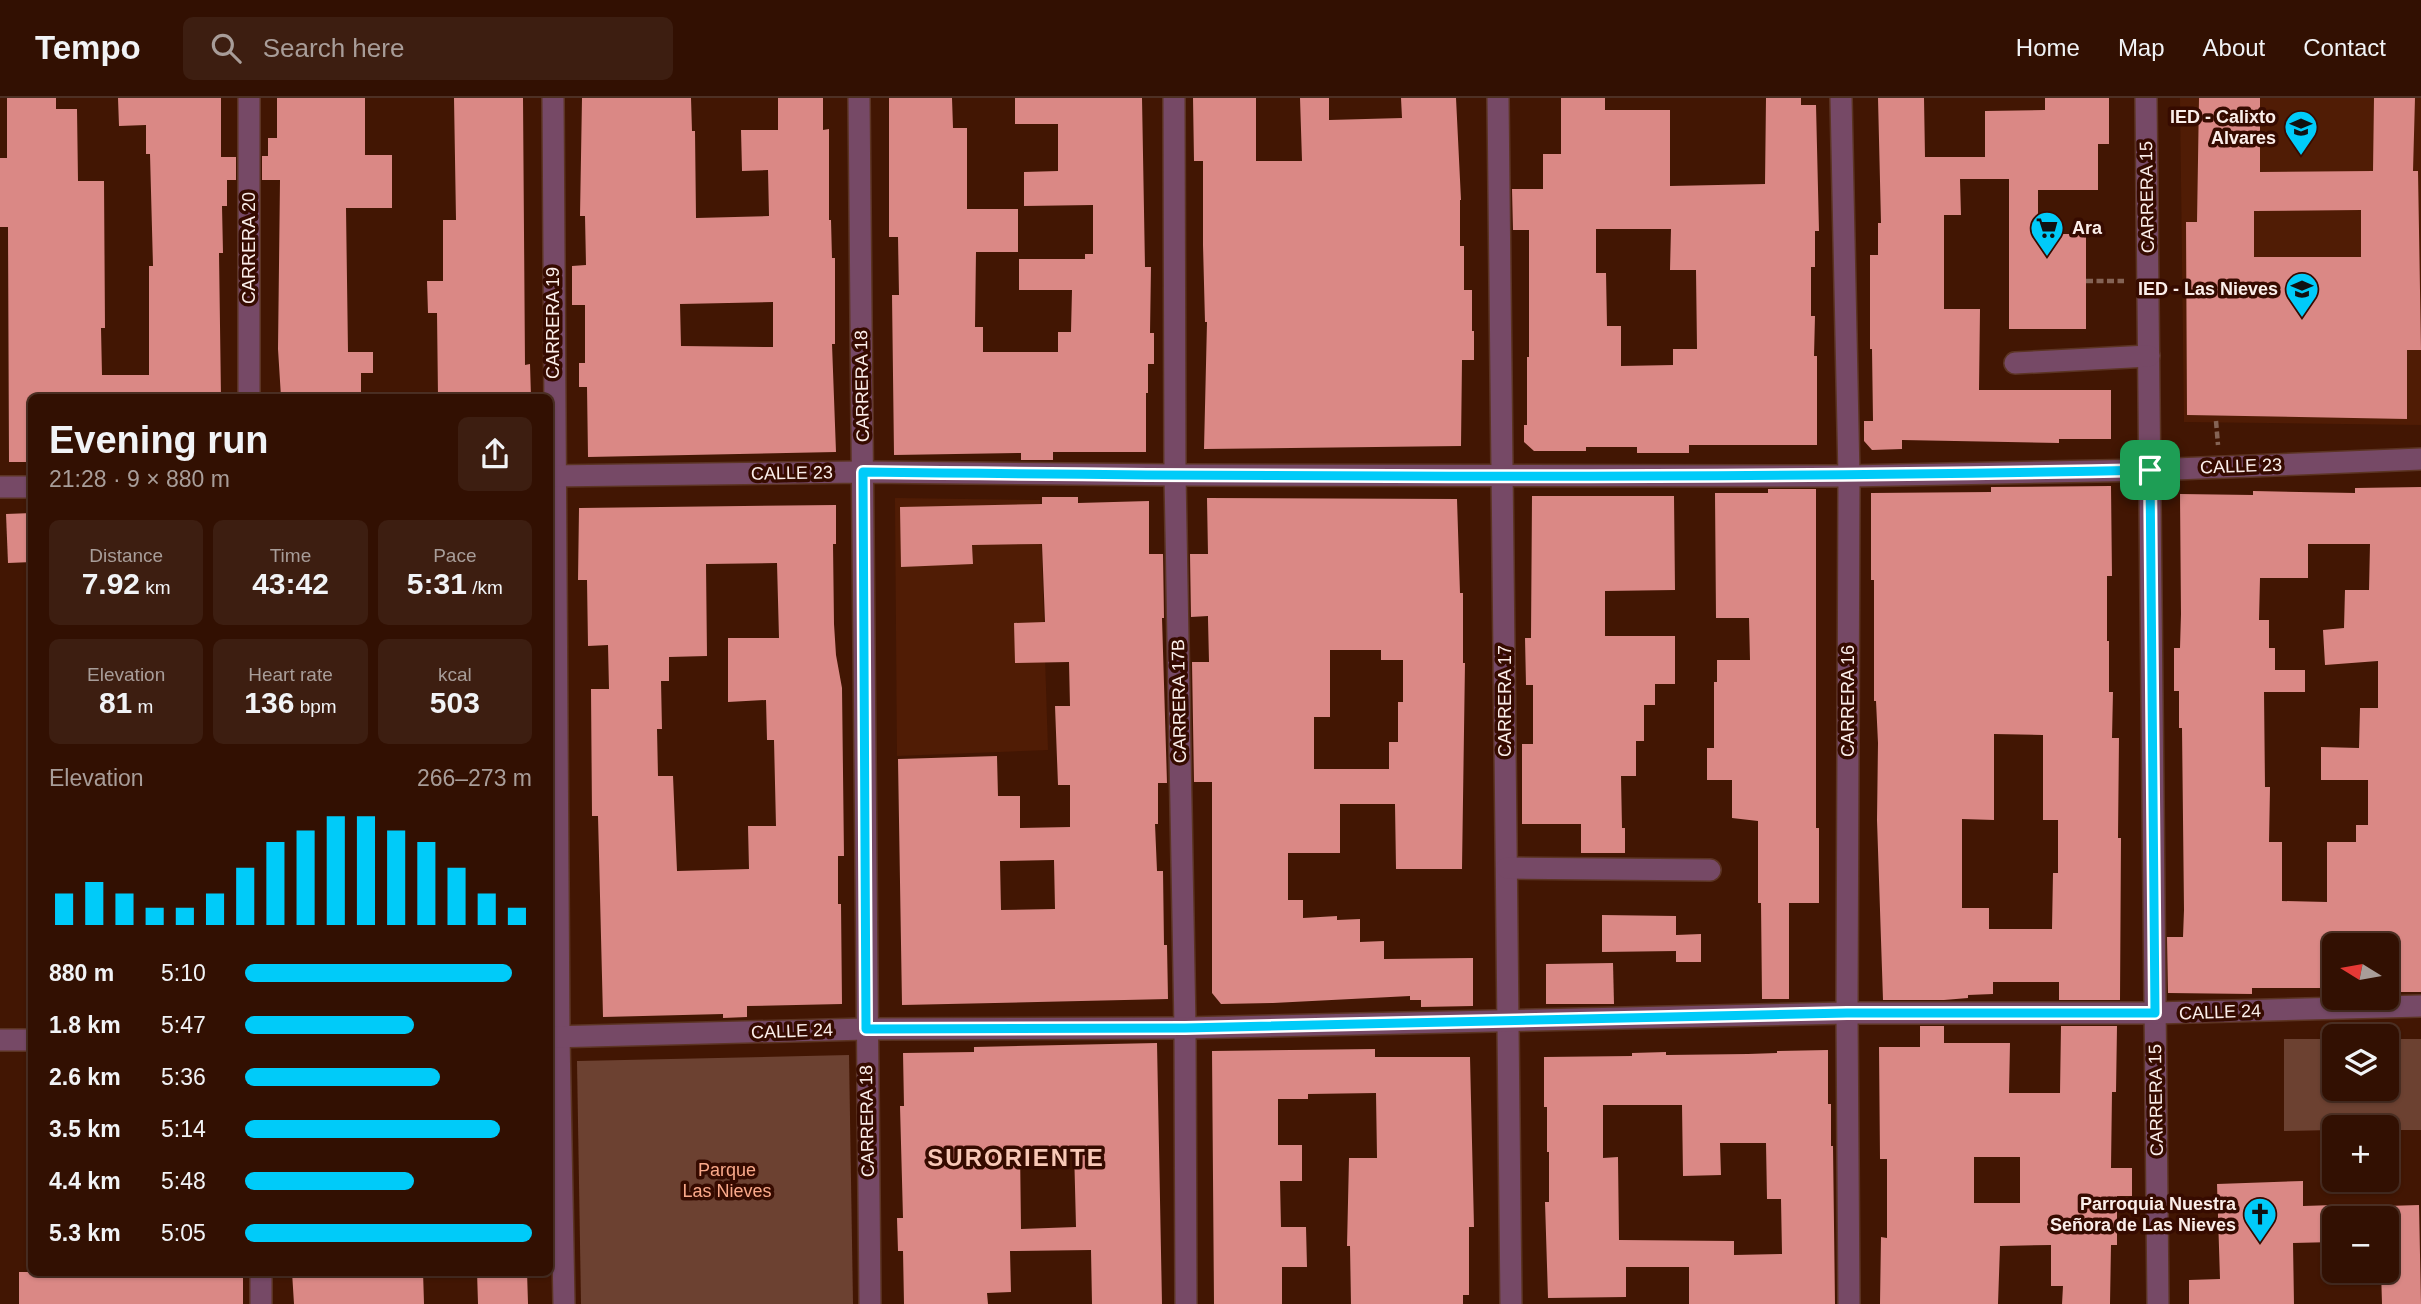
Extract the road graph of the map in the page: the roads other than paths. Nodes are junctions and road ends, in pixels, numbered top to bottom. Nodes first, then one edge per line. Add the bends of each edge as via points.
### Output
1 (249, 98) edge
2 (553, 98) edge
3 (859, 98) edge
4 (1174, 98) edge
5 (1498, 98) edge
6 (1841, 98) edge
7 (2146, 98) edge
8 (2149, 356) junction
9 (2015, 363) dead end
10 (249, 394) edge
11 (552, 394) edge
12 (2421, 459) edge
13 (2150, 470) junction
14 (863, 472) junction
15 (1175, 475) junction
16 (1503, 475) junction
17 (553, 476) edge
18 (1849, 476) junction
19 (0, 487) edge
20 (28, 487) edge
21 (553, 756) edge
22 (1507, 868) junction
23 (1710, 870) dead end
24 (2421, 1006) edge
25 (1847, 1013) junction
26 (2155, 1013) junction
27 (1509, 1021) junction
28 (1185, 1028) junction
29 (866, 1029) junction
30 (554, 1037) edge
31 (0, 1040) edge
32 (28, 1040) edge
33 (261, 1276) edge
34 (261, 1304) edge
35 (564, 1304) edge
36 (870, 1304) edge
37 (1186, 1304) edge
38 (1511, 1304) edge
39 (1849, 1304) edge
40 (2158, 1304) edge

1 - 10 street, CARRERA 20
2 - 11 street, CARRERA 19
3 - 14 street, CARRERA 18
4 - 15 street, CARRERA 17B
5 - 16 street, CARRERA 17
6 - 18 street, CARRERA 16
7 - 8 street, CARRERA 15
8 - 9 street
8 - 13 street, CARRERA 15
12 - 13 street, CALLE 23
13 - 18 street, CALLE 23
13 - 26 street, CARRERA 15
14 - 15 street, CALLE 23
14 - 17 street, CALLE 23
14 - 29 street, CARRERA 18
15 - 16 street, CALLE 23
15 - 28 street, CARRERA 17B
16 - 18 street, CALLE 23
16 - 22 street, CARRERA 17
18 - 25 street, CARRERA 16
19 - 20 street
21 - 30 street, CARRERA 19
22 - 23 street
22 - 27 street, CARRERA 17
24 - 26 street, CALLE 24
25 - 26 street, CALLE 24
25 - 27 street, CALLE 24
25 - 39 street, CARRERA 16
26 - 40 street, CARRERA 15
27 - 28 street, CALLE 24
27 - 38 street, CARRERA 17
28 - 29 street, CALLE 24
28 - 37 street, CARRERA 17B
29 - 30 street, CALLE 24
29 - 36 street, CARRERA 18
30 - 35 street, CARRERA 19
31 - 32 street
33 - 34 street

